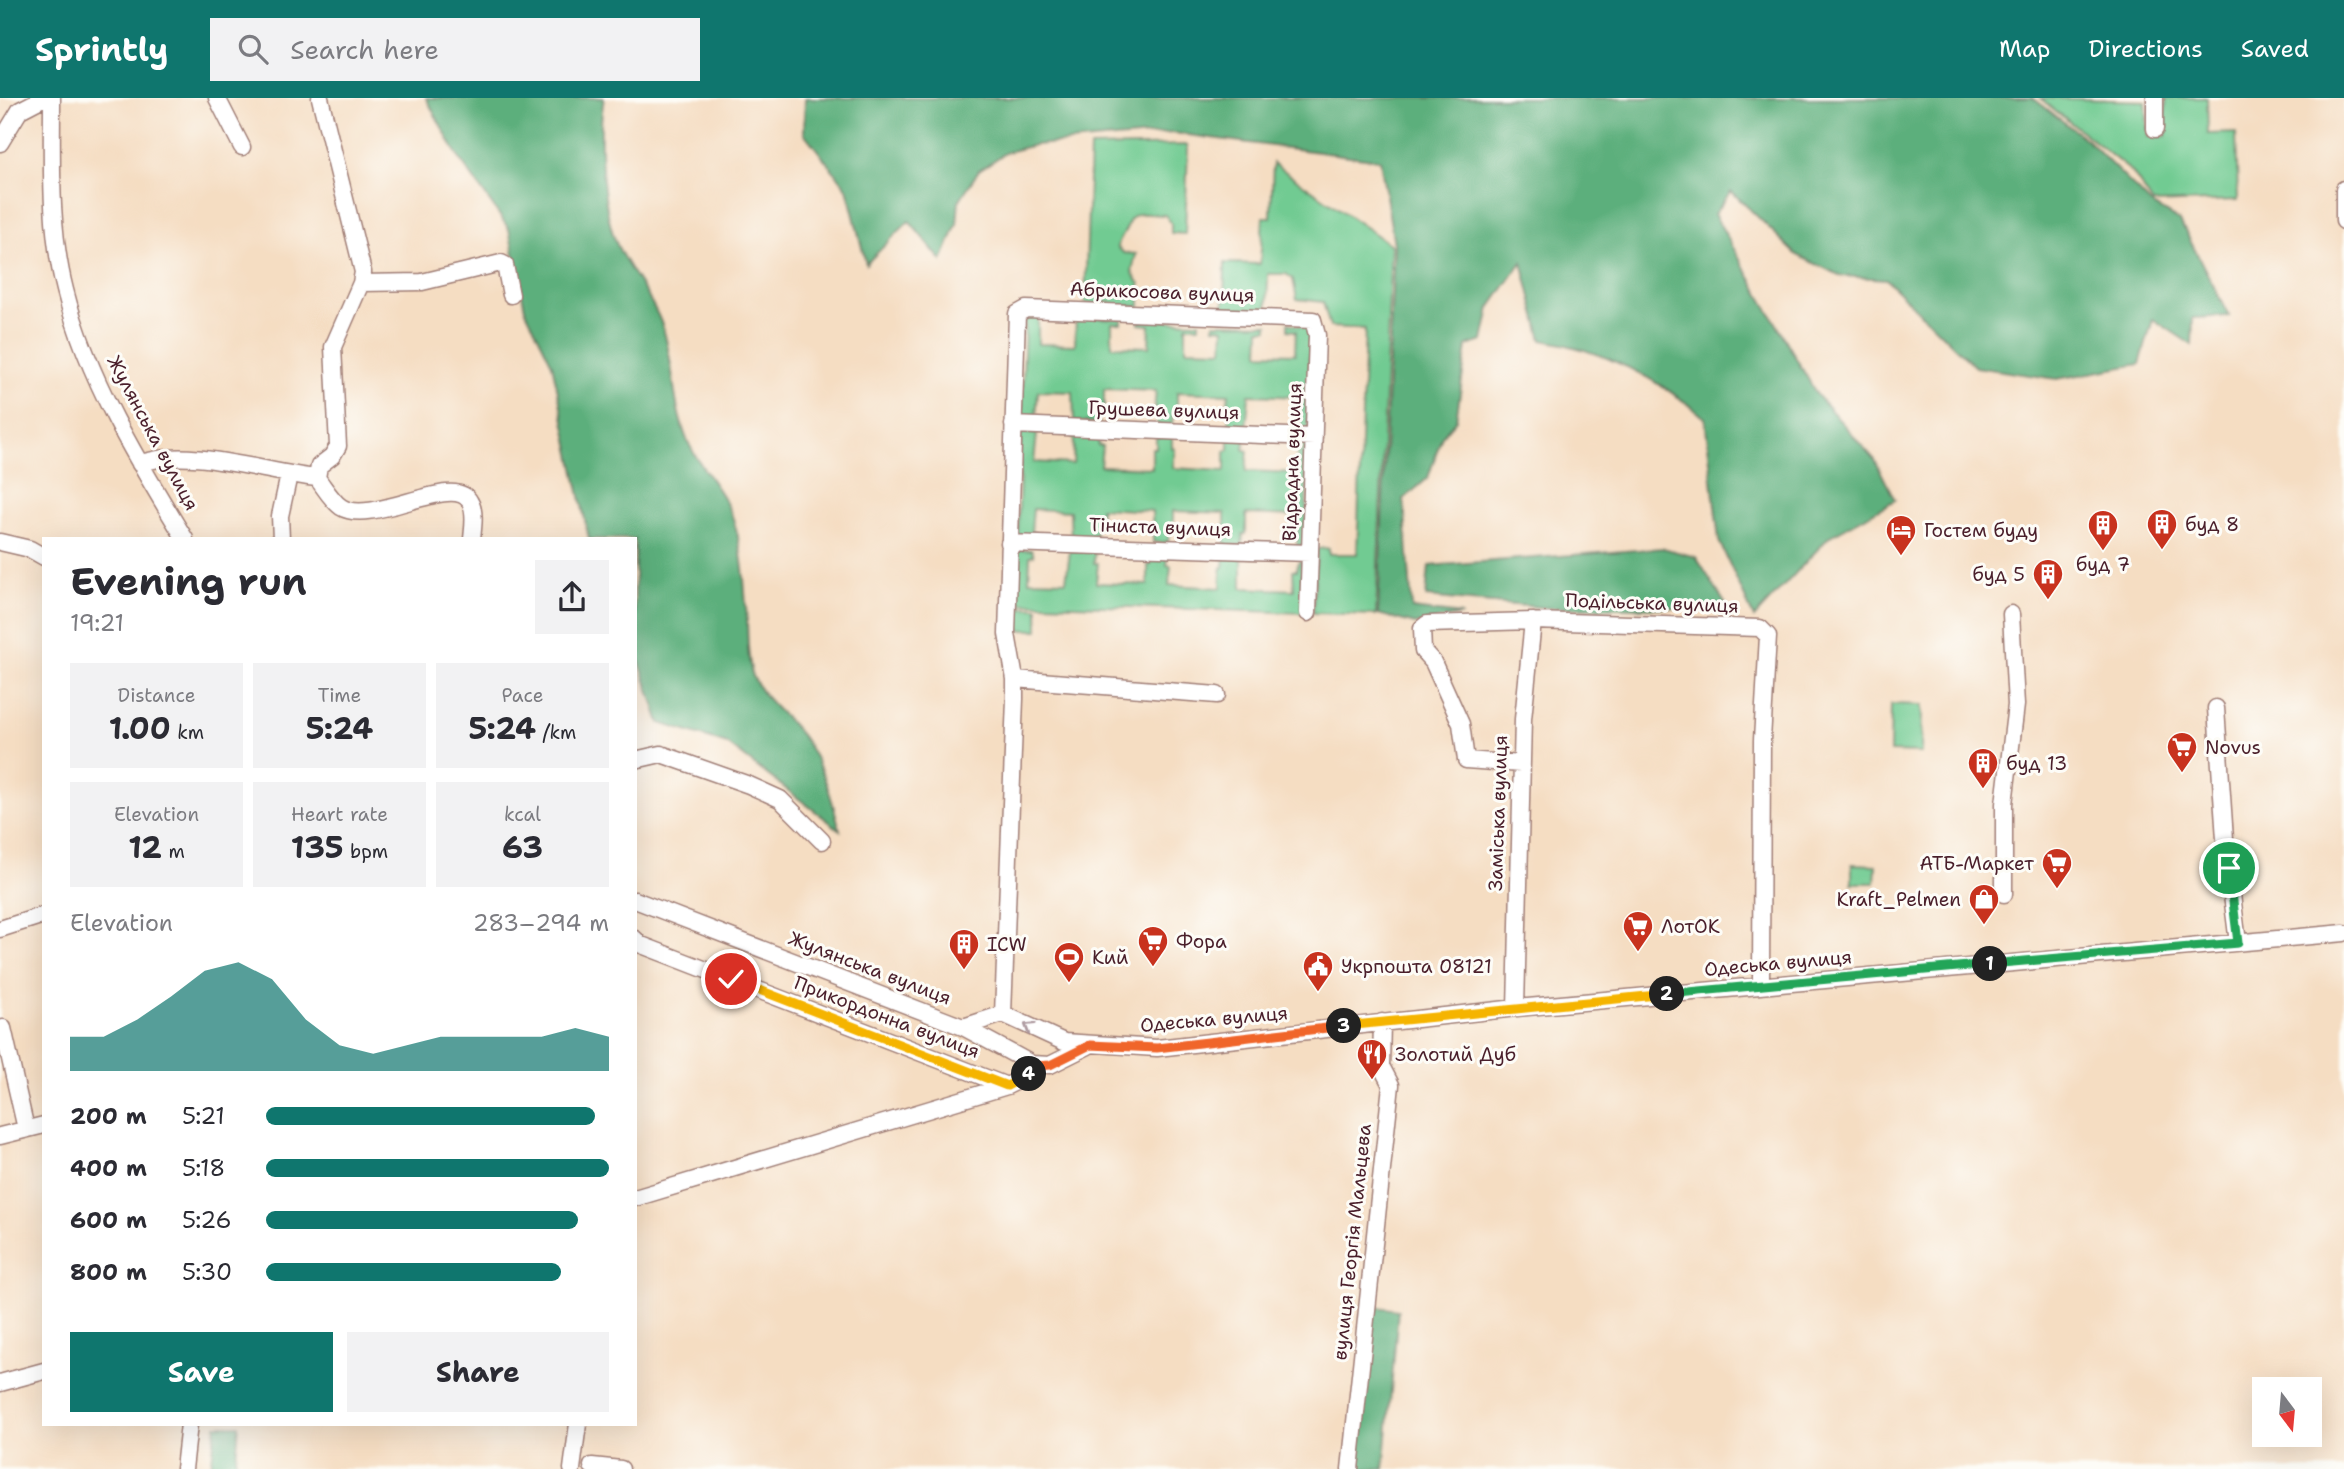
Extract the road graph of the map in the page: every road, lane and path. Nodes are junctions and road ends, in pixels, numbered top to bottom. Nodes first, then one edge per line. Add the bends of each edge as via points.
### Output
1 (43, 98) edge
2 (52, 98) edge
3 (217, 98) edge
4 (320, 98) edge
5 (2155, 98) edge
6 (2155, 129) dead end
7 (0, 143) edge
8 (242, 147) dead end
9 (2344, 189) edge
10 (2344, 221) edge
11 (361, 283) junction
12 (511, 295) dead end
13 (1307, 318) joint
14 (1013, 425) junction
15 (1314, 437) junction
16 (140, 464) junction
17 (289, 475) junction
18 (317, 478) junction
19 (184, 537) edge
20 (281, 537) edge
21 (472, 537) edge
22 (0, 542) edge
23 (1009, 543) junction
24 (1310, 553) junction
25 (42, 556) edge
26 (1308, 613) dead end
27 (2011, 614) dead end
28 (1533, 621) junction
29 (1016, 679) junction
30 (1217, 695) dead end
31 (2216, 708) dead end
32 (637, 760) edge
33 (1521, 764) junction
34 (822, 841) dead end
35 (2004, 894) dead end
36 (637, 901) edge
37 (42, 916) edge
38 (0, 929) edge
39 (2344, 933) edge
40 (637, 942) edge
41 (2238, 943) junction
42 (1761, 985) junction
43 (1516, 1008) junction
44 (999, 1015) junction
45 (1382, 1021) junction
46 (963, 1027) junction
47 (2, 1028) dead end
48 (992, 1040) junction
49 (1054, 1040) junction
50 (1090, 1045) junction
51 (1056, 1062) junction
52 (1037, 1066) junction
53 (1007, 1086) junction
54 (42, 1125) edge
55 (26, 1129) junction
56 (0, 1136) edge
57 (637, 1197) edge
58 (42, 1372) edge
59 (0, 1383) edge
60 (189, 1426) edge
61 (578, 1426) edge
62 (592, 1466) dead end
63 (184, 1469) edge
64 (572, 1469) edge
65 (621, 1469) edge
66 (1350, 1469) edge

1 - 7 street via 20,110
2 - 16 street, Жулянська вулиця via 52,177 64,289 94,369
3 - 8 street
4 - 11 street via 362,262
5 - 6 street
9 - 10 street
11 - 12 street via 422,282 501,263
11 - 18 street via 333,347 338,446 319,466
13 - 14 street, Абрикосова вулиця via 1026,309 1017,314
13 - 15 street, Відрадна вулиця via 1313,320 1317,335
14 - 15 street, Грушева вулиця
14 - 23 street
15 - 24 street, Відрадна вулиця
16 - 17 street via 181,456
16 - 19 street, Жулянська вулиця
17 - 18 street
17 - 20 street via 280,516
18 - 21 street via 342,508 361,511 399,507 448,491 466,496 471,502
22 - 25 street
23 - 24 street, Тіниста вулиця
23 - 29 street via 1006,634
24 - 26 street, Відрадна вулиця
27 - 35 street via 2016,705 2004,804
28 - 33 street, Заміська вулиця
28 - 33 street, Подільська вулиця via 1427,624 1422,628 1423,651 1433,662 1461,724 1466,760
28 - 42 street, Подільська вулиця via 1738,625 1760,628 1768,636 1762,740
29 - 30 street
29 - 44 street
31 - 41 street via 2224,839
32 - 34 street via 661,754 749,785 780,799
33 - 43 street, Заміська вулиця
36 - 46 street, Жулянська вулиця
37 - 38 street
39 - 41 street, Одеська вулиця
40 - 53 street, Прикордонна вулиця
41 - 42 street, Одеська вулиця
42 - 43 street, Одеська вулиця
43 - 45 street, Одеська вулиця
44 - 46 street, Жулянська вулиця
44 - 48 street via 989,1026
49 -> 44 street
45 - 50 street, Одеська вулиця via 1190,1045
45 - 66 street, вулиця Георгія Мальцева via 1381,1066 1391,1085
46 - 48 street
47 - 55 street
48 - 52 street
49 - 50 street
49 - 51 street via 1059,1051
50 - 51 street
51 - 52 street
52 - 53 street
53 - 57 street
54 - 55 street
55 - 56 street
58 - 59 street
60 - 63 street
61 - 64 street
62 - 65 street

